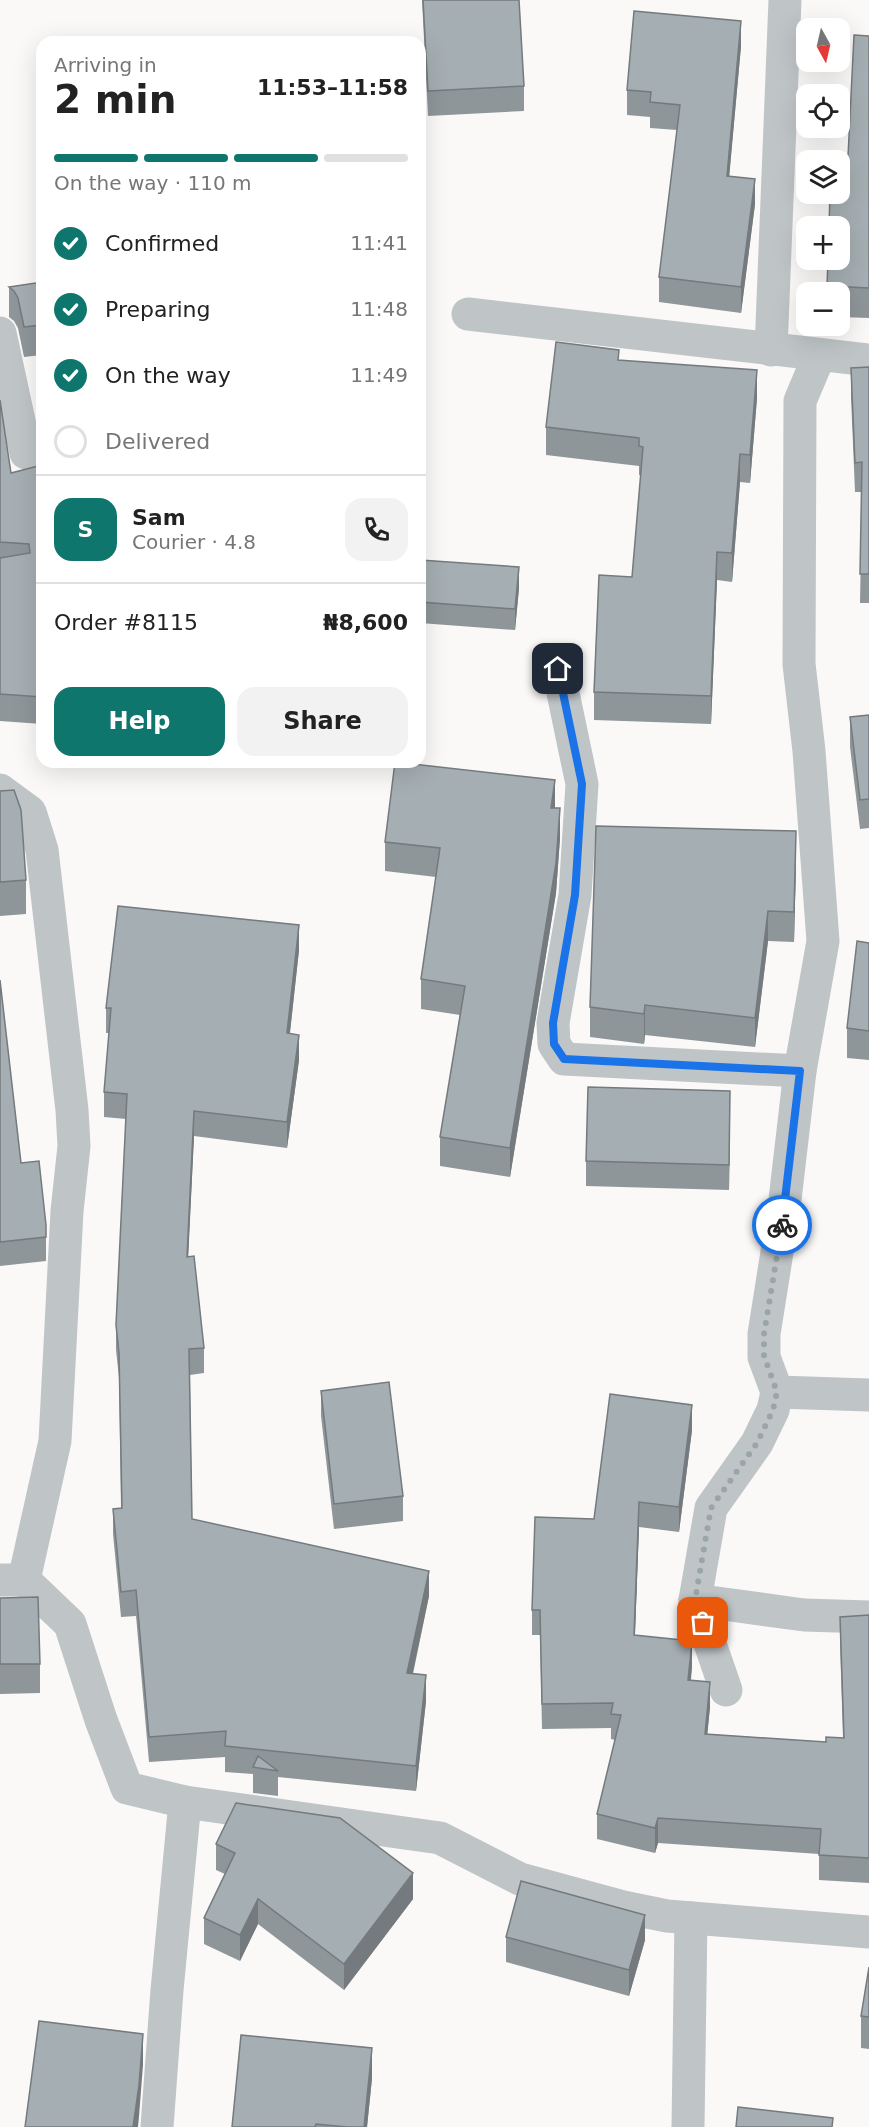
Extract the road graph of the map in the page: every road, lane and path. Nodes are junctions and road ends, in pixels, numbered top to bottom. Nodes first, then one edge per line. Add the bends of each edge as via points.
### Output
1 (785, 0) edge
2 (468, 314) dead end
3 (0, 333) edge
4 (771, 350) junction
5 (819, 356) junction
6 (869, 360) edge
7 (26, 453) dead end
8 (558, 669) dead end
9 (0, 790) edge
10 (800, 1071) junction
11 (777, 1392) junction
12 (869, 1395) edge
13 (12, 1580) edge
14 (695, 1600) junction
15 (869, 1617) edge
16 (726, 1690) dead end
17 (185, 1802) junction
18 (691, 1918) junction
19 (869, 1932) edge
20 (157, 2127) edge
21 (688, 2127) edge

1 - 4 street
2 - 4 street
3 - 7 street
4 - 5 street
5 - 6 street
5 - 10 street via 800,401 799,664 810,752 823,941
8 - 10 street via 582,784 575,895 553,1023 554,1044 564,1059
9 - 13 street via 30,813 42,850 74,1146 55,1441
10 - 11 street via 764,1334 764,1356
11 - 12 street
11 - 14 street via 757,1443 711,1508
13 - 17 street via 70,1624 128,1788
14 - 15 street via 804,1615
14 - 16 street
17 - 18 street via 440,1838 520,1880 623,1907
17 - 20 street
18 - 19 street
18 - 21 street

